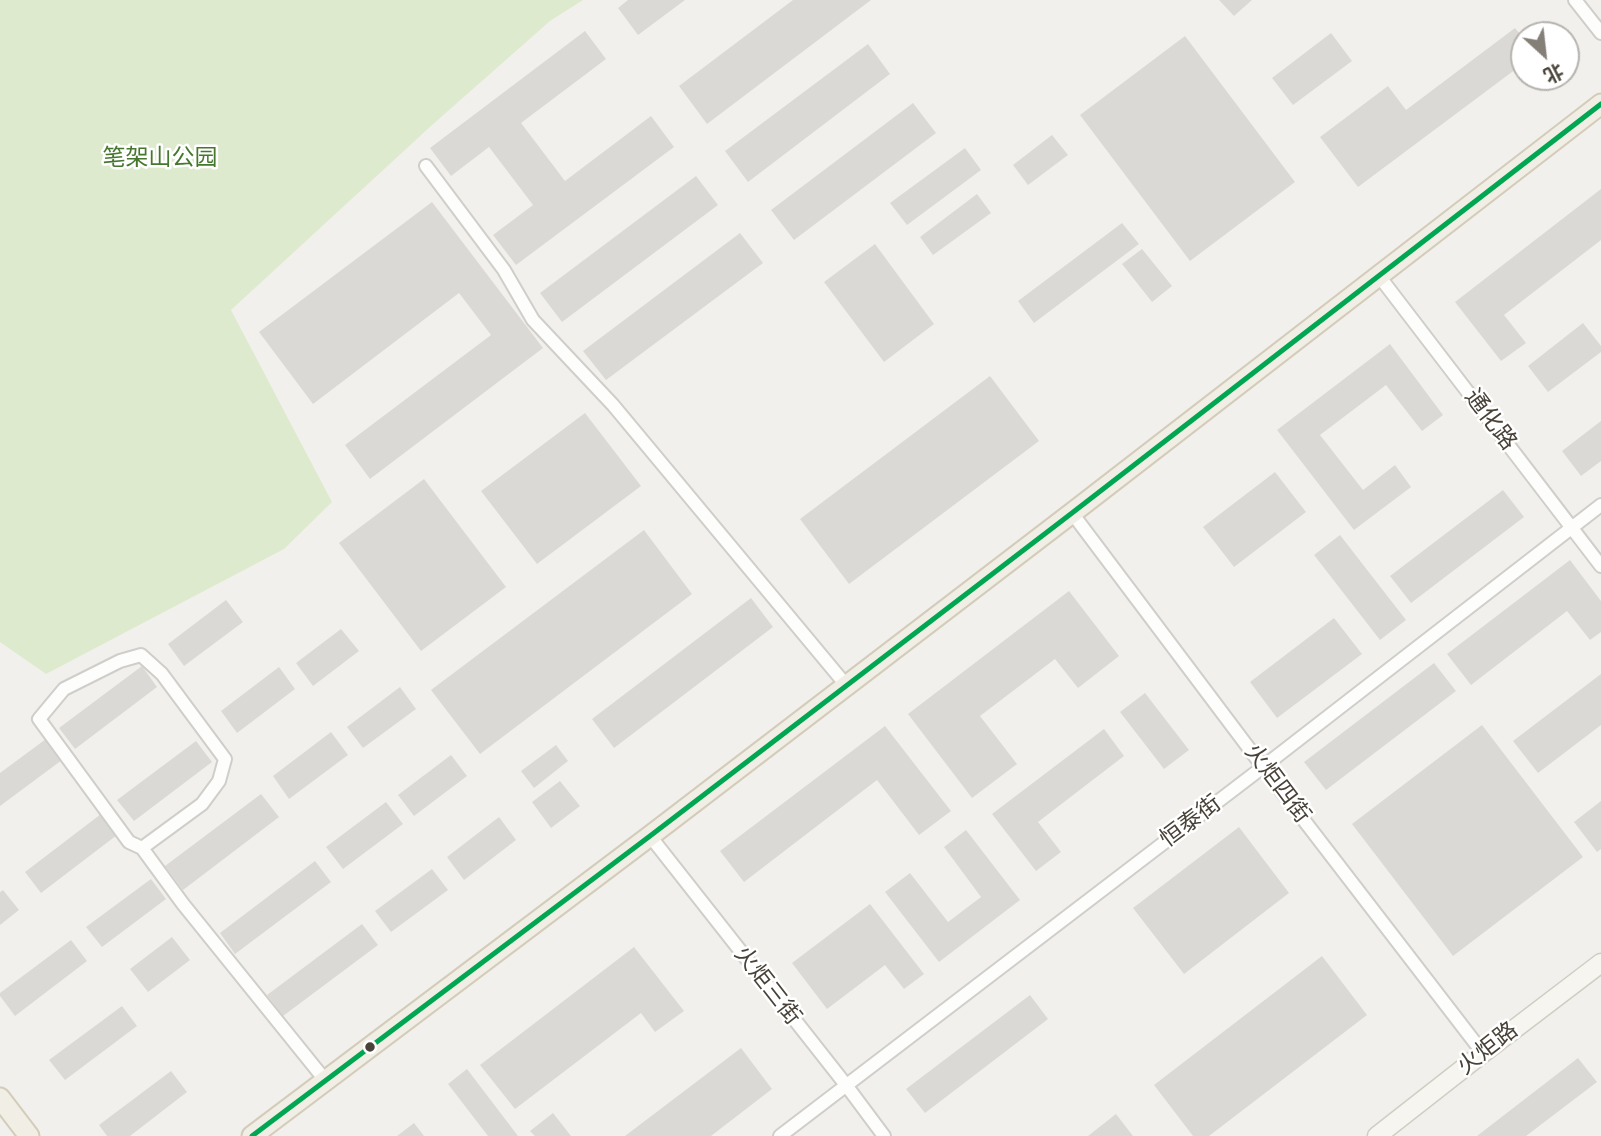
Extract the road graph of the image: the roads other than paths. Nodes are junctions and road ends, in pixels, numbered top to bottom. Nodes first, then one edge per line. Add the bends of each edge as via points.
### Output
1 (1575, 0) edge
2 (1601, 33) edge
3 (1601, 104) edge
4 (426, 166) dead end
5 (1378, 276) junction
6 (1601, 505) edge
7 (1073, 513) junction
8 (1572, 528) junction
9 (1601, 566) edge
10 (846, 685) junction
11 (1264, 767) junction
12 (650, 836) junction
13 (142, 849) junction
14 (1601, 963) edge
15 (1483, 1053) junction
16 (325, 1080) junction
17 (846, 1085) junction
18 (0, 1098) edge
19 (29, 1136) edge
20 (252, 1136) edge
21 (780, 1136) edge
22 (884, 1136) edge
23 (1377, 1136) edge

1 - 2 street
3 - 5 main road
4 - 10 street via 503,270 533,320 612,405
5 - 7 main road
5 - 8 street, 通化路
6 - 8 street, 恒泰街
7 - 10 main road
7 - 11 street, 火炬四街
8 - 9 street, 通化路
8 - 11 street, 恒泰街
10 - 12 main road
11 - 15 street, 火炬四街
11 - 17 street, 恒泰街
12 - 16 main road
12 - 17 street, 火炬三街
13 - 13 street via 129,842 39,719 64,689 141,655 162,674 225,759 219,781 202,804
13 - 16 street
14 - 15 main road, 火炬路
15 - 23 main road, 火炬路
16 - 20 main road
17 - 21 street, 恒泰街
17 - 22 street, 火炬三街
18 - 19 main road

